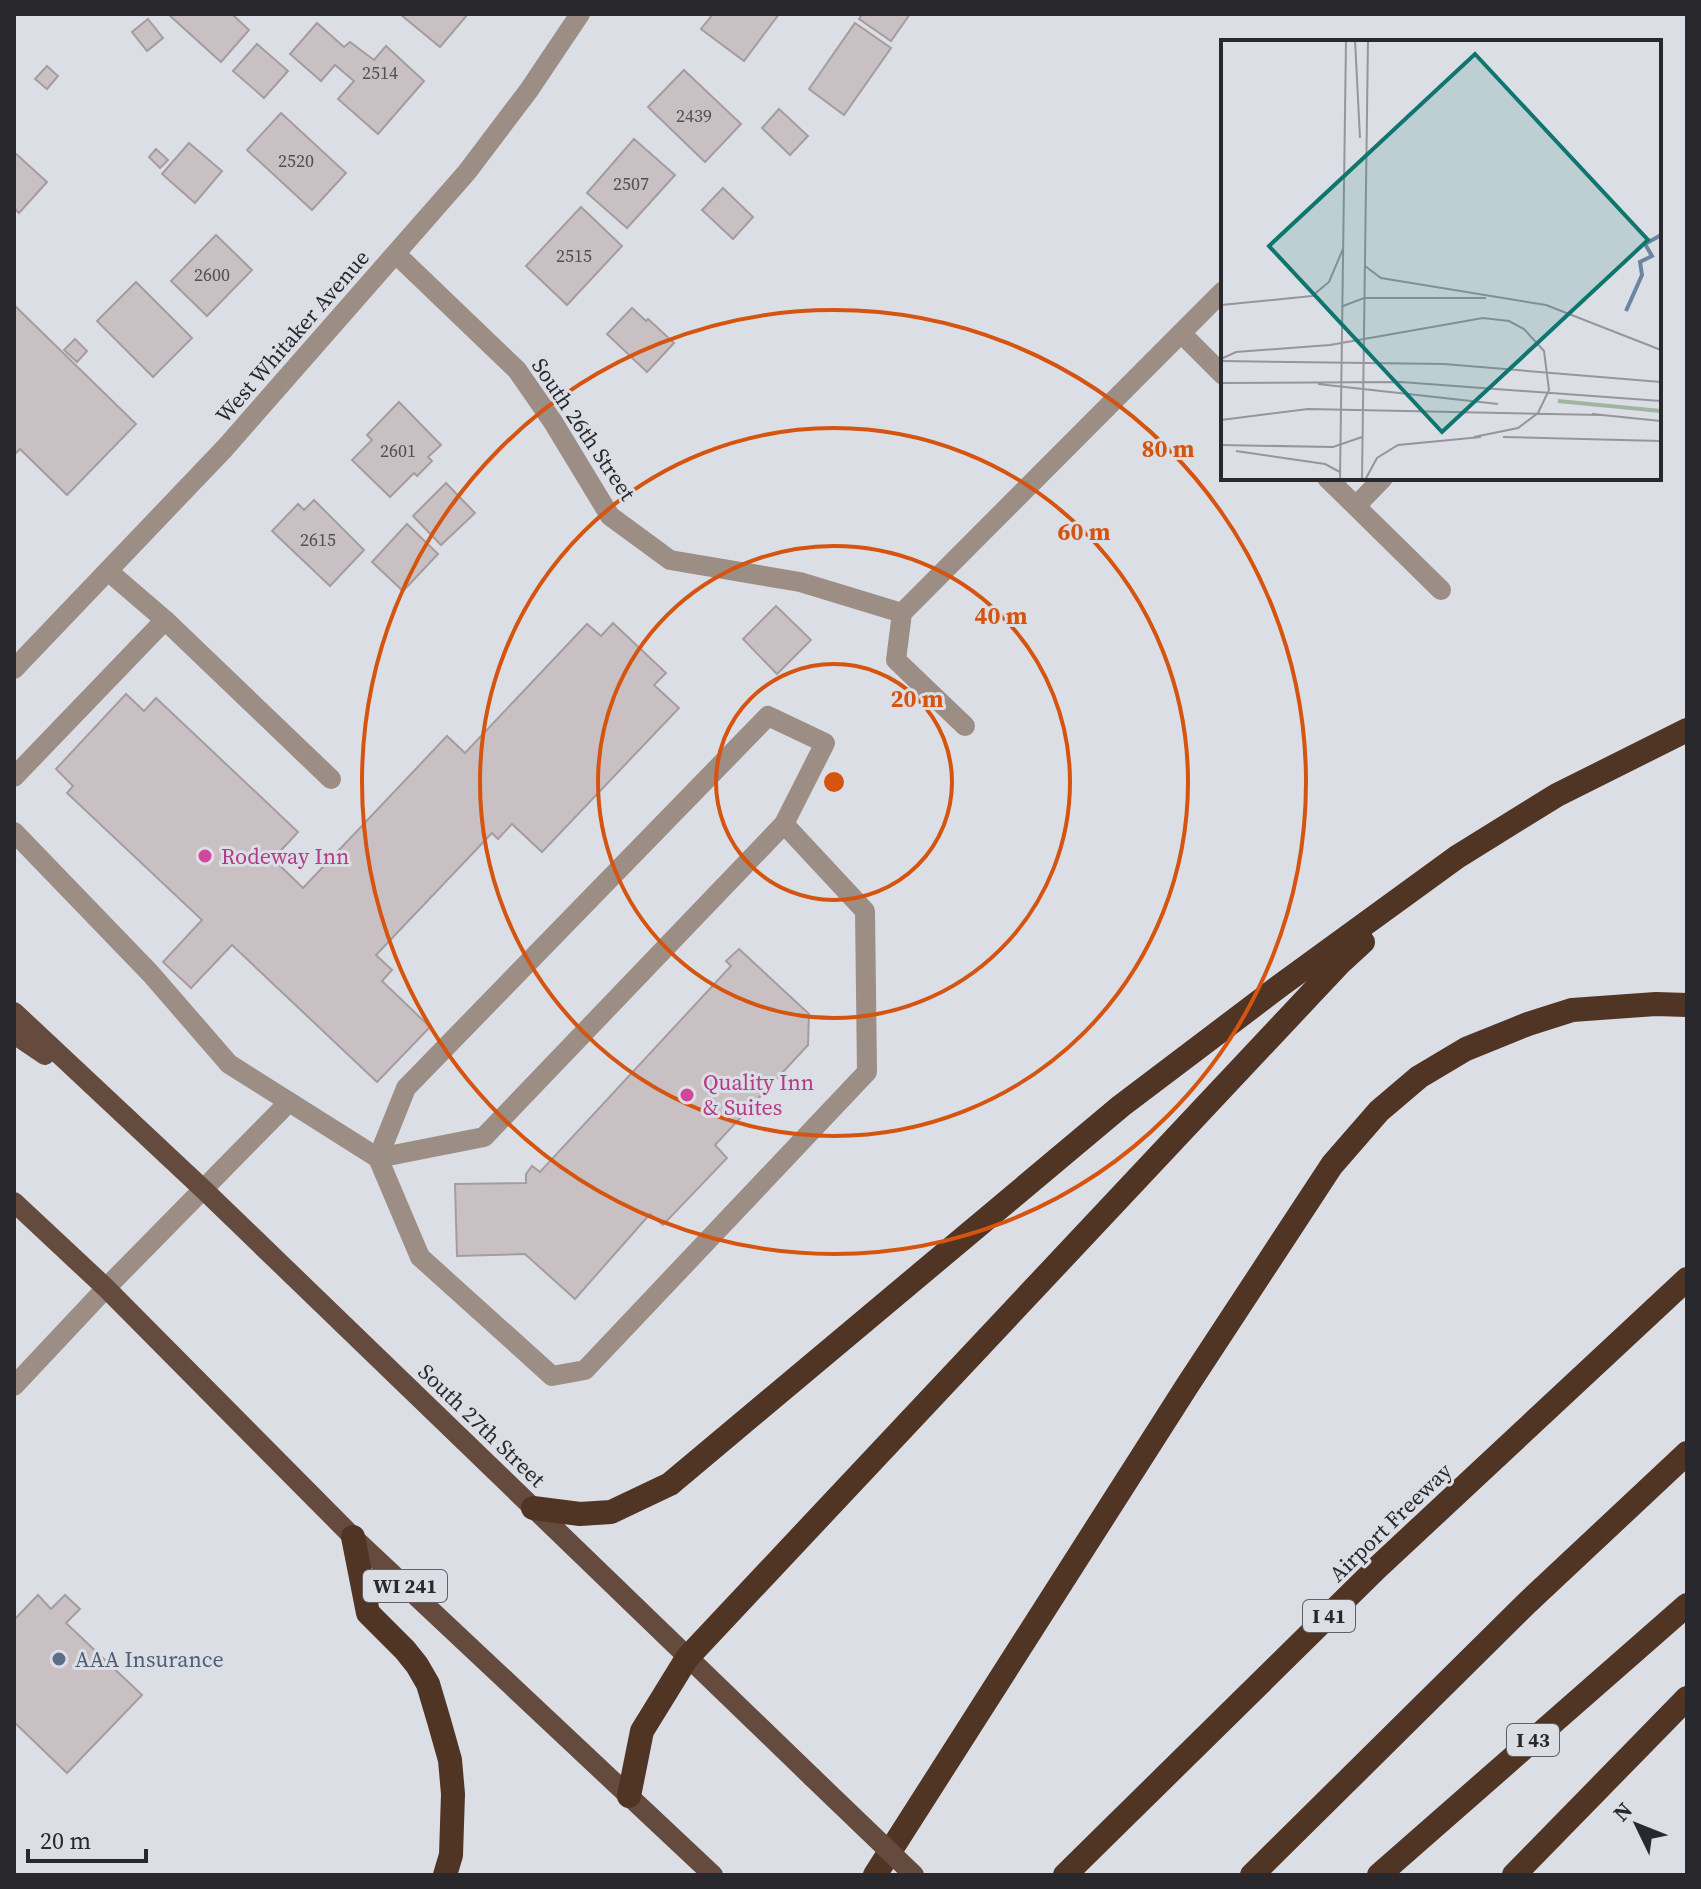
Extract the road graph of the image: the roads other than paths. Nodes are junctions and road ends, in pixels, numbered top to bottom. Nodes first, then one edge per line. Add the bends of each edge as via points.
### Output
1 (580, 14) edge
2 (396, 254) junction
3 (1221, 293) edge
4 (1181, 333) junction
5 (1221, 373) edge
6 (1329, 480) edge
7 (1381, 480) edge
8 (1356, 506) junction
9 (108, 571) junction
10 (1441, 590) dead end
11 (902, 613) junction
12 (165, 620) junction
13 (14, 669) edge
14 (965, 726) dead end
15 (1687, 730) edge
16 (14, 777) edge
17 (331, 779) dead end
18 (784, 824) junction
19 (14, 832) edge
20 (1457, 857) junction
21 (1687, 1005) edge
22 (14, 1012) edge
23 (14, 1034) edge
24 (107, 1099) junction
25 (289, 1102) junction
26 (378, 1158) junction
27 (203, 1189) junction
28 (14, 1202) edge
29 (1687, 1279) edge
30 (106, 1288) junction
31 (14, 1386) edge
32 (1687, 1453) edge
33 (533, 1508) junction
34 (353, 1537) junction
35 (1687, 1605) edge
36 (687, 1658) junction
37 (1687, 1698) edge
38 (629, 1796) junction
39 (445, 1875) edge
40 (713, 1875) edge
41 (875, 1875) edge
42 (914, 1875) edge
43 (1065, 1875) edge
44 (1252, 1875) edge
45 (1379, 1875) edge
46 (1514, 1875) edge

1 - 2 street, West Whitaker Avenue via 467,172
2 - 9 street, West Whitaker Avenue
2 - 11 street, South 26th Street via 517,370 610,516 670,560 800,582
3 - 4 street
4 - 5 street
4 - 11 street
6 - 8 street
7 - 8 street
8 - 10 street
9 - 12 street
9 - 13 street, West Whitaker Avenue
11 - 14 street via 896,660
12 - 16 street
12 - 17 street
15 - 20 highway via 1557,795
18 - 26 street via 484,1137
18 - 26 street via 825,743 768,716 406,1088
18 - 26 street via 865,911 867,1072 585,1370 552,1376 420,1257
19 - 25 street via 229,1064
20 - 33 highway via 1121,1106 670,1484 611,1512
20 - 36 highway via 1339,964
21 - 41 highway via 1572,1010 1528,1024 1466,1049 1419,1077 1379,1111 1332,1165
22 - 24 main road, South 27th Street
23 - 24 main road
24 - 27 main road, South 27th Street
25 - 26 street
25 - 27 street
27 - 30 street
27 - 33 main road, South 27th Street
28 - 30 main road, WI 241
29 - 43 highway, Airport Freeway / I 41 via 1377,1568
30 - 31 street
30 - 34 main road, WI 241
32 - 44 highway
33 - 36 main road, South 27th Street
34 - 38 main road, WI 241
34 - 39 highway via 368,1613 405,1650 428,1684 450,1760 451,1855
35 - 45 highway, I 43
36 - 38 highway via 642,1731
36 - 42 main road, South 27th Street, bridge
37 - 46 highway
38 - 40 main road, WI 241

